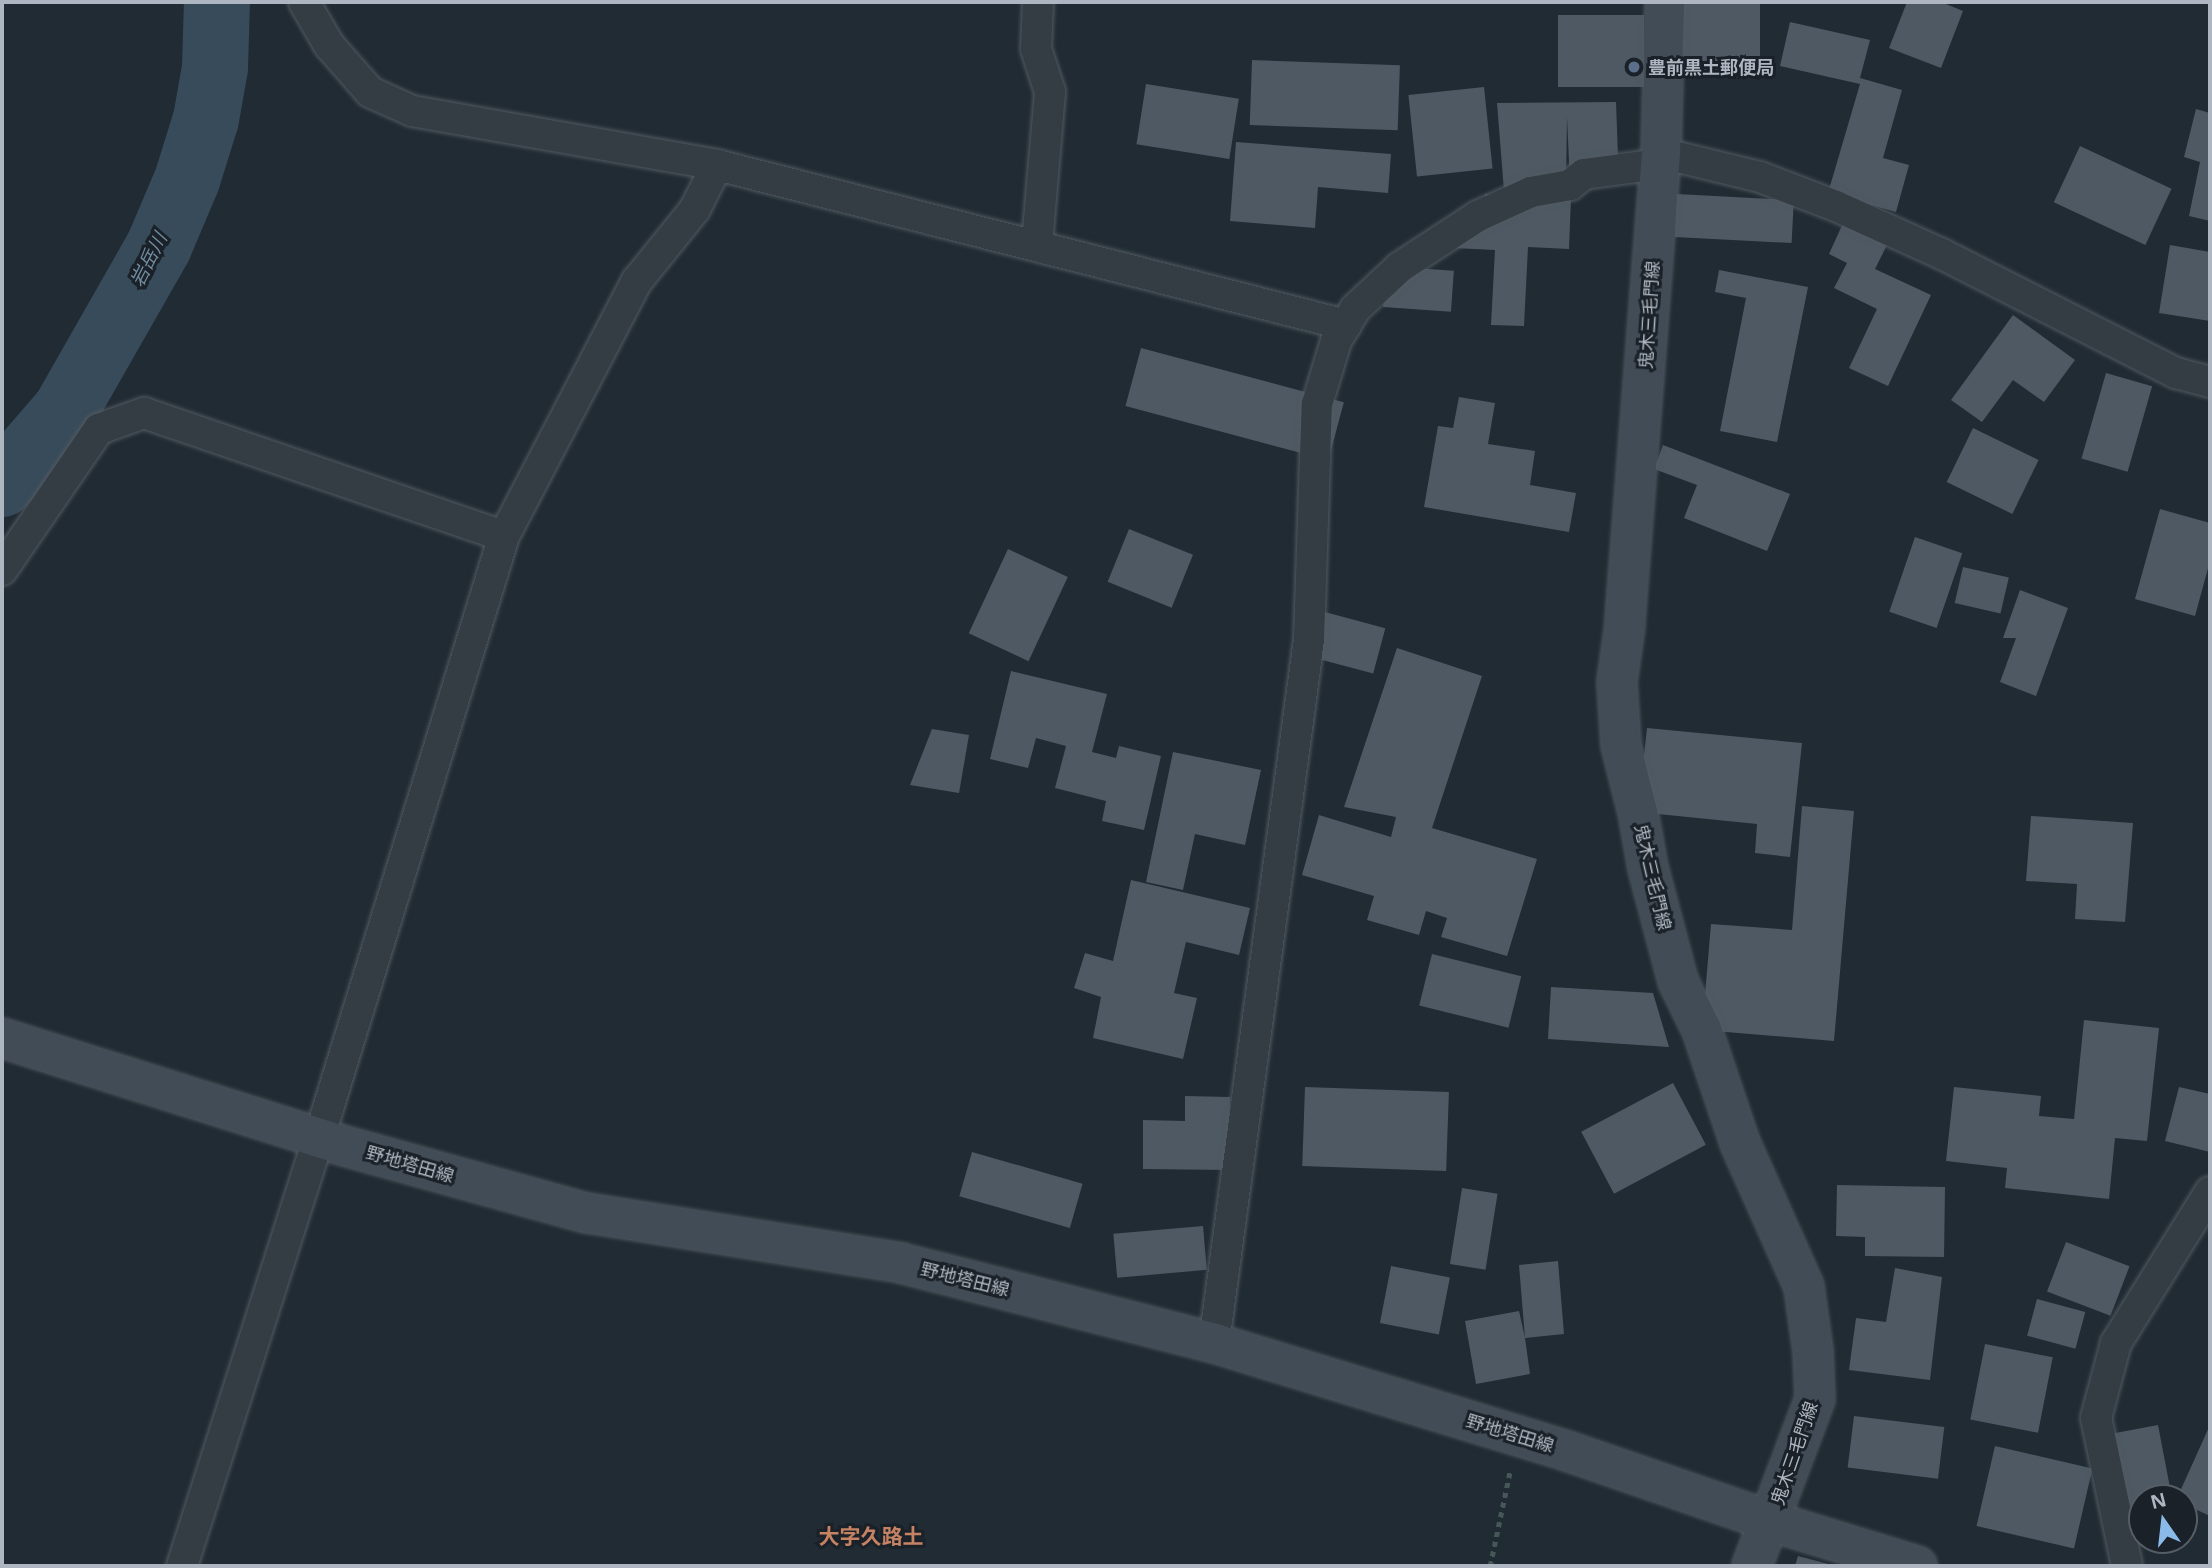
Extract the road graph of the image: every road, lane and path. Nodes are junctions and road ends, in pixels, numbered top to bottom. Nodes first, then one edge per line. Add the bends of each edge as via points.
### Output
1 (304, 2) edge
2 (1038, 2) edge
3 (1665, 2) edge
4 (1660, 158) junction
5 (717, 165) junction
6 (1037, 244) junction
7 (1346, 325) junction
8 (2210, 382) edge
9 (504, 536) junction
10 (2, 570) edge
11 (2, 1038) edge
12 (318, 1138) junction
13 (2210, 1192) edge
14 (1214, 1343) junction
15 (1517, 1436) junction
16 (1770, 1521) junction
17 (182, 1566) edge
18 (1490, 1566) edge
19 (1752, 1566) edge
20 (1916, 1566) edge
21 (2127, 1566) edge

1 - 5 street via 329,45 370,92 412,110
2 - 6 street via 1036,49 1050,92
3 - 4 main road, 鬼木三毛門線
4 - 7 street via 1584,174 1570,185 1531,192 1478,216 1400,267 1355,309
4 - 8 street via 1760,177 1836,206 1942,254 2176,373
4 - 16 main road, 鬼木三毛門線 via 1617,682 1621,745 1678,981 1702,1030 1740,1143 1804,1287 1815,1399
5 - 6 street
5 - 9 street via 695,209 637,281
6 - 7 street
7 - 14 street via 1336,341 1317,404 1308,639
9 - 10 street via 144,413 99,429
9 - 12 street
11 - 12 main road, 野地塔田線
12 - 14 main road, 野地塔田線 via 587,1213 901,1263
12 - 17 street
13 - 21 street via 2116,1343 2095,1418
14 - 15 main road, 野地塔田線
15 - 16 main road, 野地塔田線
15 - 18 path
16 - 19 main road, 鬼木三毛門線
16 - 20 main road, 野地塔田線

